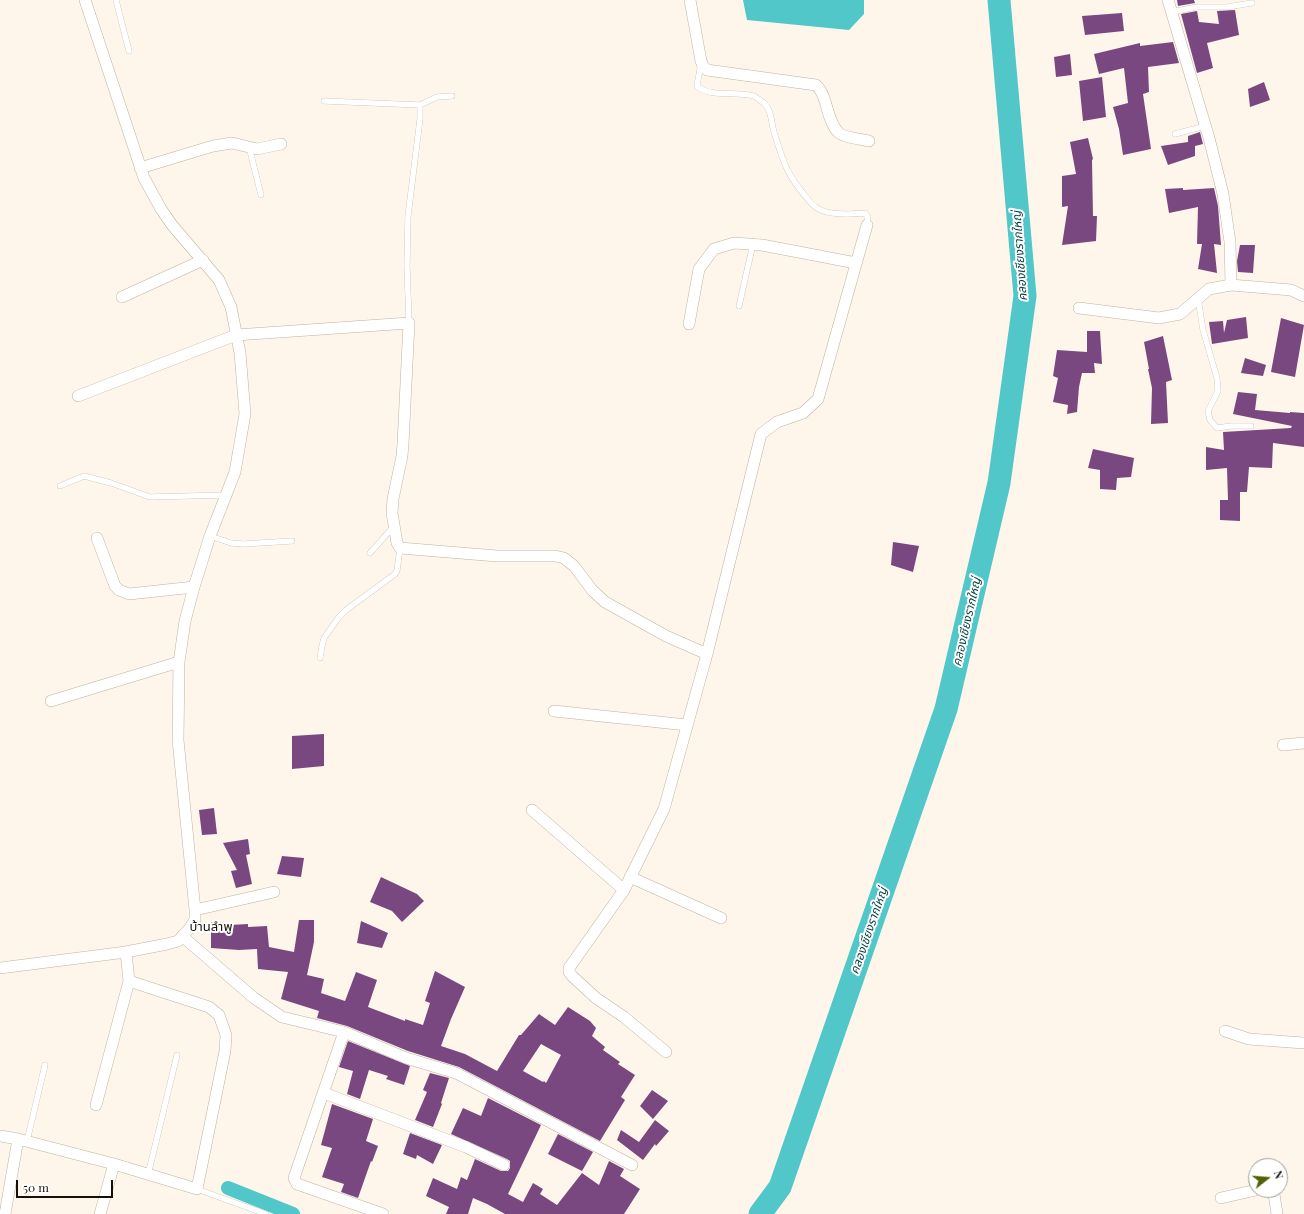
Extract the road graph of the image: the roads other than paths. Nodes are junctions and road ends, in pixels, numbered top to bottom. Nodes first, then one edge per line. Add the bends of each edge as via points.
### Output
1 (85, 0) edge
2 (116, 0) edge
3 (690, 0) edge
4 (1168, 0) edge
5 (1252, 3) dead end
6 (1172, 12) junction
7 (129, 51) dead end
8 (701, 61) junction
9 (452, 96) dead end
10 (324, 101) dead end
11 (420, 107) junction
12 (1205, 126) junction
13 (1175, 134) dead end
14 (869, 141) dead end
15 (281, 144) dead end
16 (249, 147) junction
17 (140, 168) junction
18 (261, 195) dead end
19 (867, 225) joint
20 (753, 244) junction
21 (203, 260) junction
22 (856, 263) junction
23 (1231, 285) junction
24 (1304, 296) edge
25 (122, 297) dead end
26 (1198, 298) junction
27 (739, 306) dead end
28 (1079, 308) dead end
29 (409, 323) junction
30 (688, 324) dead end
31 (236, 335) junction
32 (78, 396) dead end
33 (1251, 426) dead end
34 (60, 486) dead end
35 (226, 495) junction
36 (394, 526) junction
37 (210, 536) junction
38 (96, 538) dead end
39 (292, 541) dead end
40 (400, 548) junction
41 (370, 552) dead end
42 (194, 587) junction
43 (707, 654) junction
44 (320, 658) dead end
45 (179, 662) junction
46 (51, 701) dead end
47 (554, 711) dead end
48 (687, 725) junction
49 (1304, 743) edge
50 (1283, 745) dead end
51 (532, 810) dead end
52 (630, 877) junction
53 (624, 890) junction
54 (274, 892) dead end
55 (195, 910) junction
56 (721, 918) dead end
57 (182, 936) junction
58 (126, 952) junction
59 (0, 968) edge
60 (129, 981) junction
61 (1225, 1031) dead end
62 (344, 1032) junction
63 (1304, 1043) edge
64 (666, 1052) dead end
65 (177, 1055) dead end
66 (45, 1065) dead end
67 (324, 1093) junction
68 (96, 1104) dead end
69 (0, 1136) edge
70 (23, 1140) junction
71 (114, 1164) junction
72 (504, 1165) dead end
73 (632, 1165) dead end
74 (148, 1175) junction
75 (197, 1190) junction
76 (1248, 1192) edge
77 (1221, 1198) dead end
78 (1275, 1198) edge
79 (5, 1214) edge
80 (100, 1214) edge
81 (266, 1214) edge
82 (383, 1214) edge
83 (1277, 1214) edge

1 - 17 street
2 - 7 lane
3 - 8 street
4 - 6 street
5 - 6 lane via 1227,7 1197,7
6 - 12 street
8 - 14 street via 707,70 816,85 839,133
8 - 19 lane via 697,86 700,89 754,96 765,104 770,112 783,162 792,179 817,208 834,214 865,213 868,217
9 - 11 lane via 437,97
10 - 11 lane
11 - 29 lane via 408,216
12 - 13 lane
12 - 23 street via 1223,194 1230,242
15 - 16 street via 257,149
16 - 17 street via 232,143 219,145
16 - 18 lane
17 - 21 street via 161,209
19 - 22 street
20 - 22 street
20 - 27 lane
20 - 30 street via 734,243 714,249 699,270
21 - 25 street
21 - 31 street via 219,280 231,307
22 - 43 street via 818,399 803,413 777,422 760,434
23 - 24 street via 1291,290
23 - 26 street via 1209,289
26 - 28 street via 1180,314 1159,318
26 - 33 lane via 1203,330 1217,378 1218,392 1208,411 1210,420 1217,428
29 - 31 street
29 - 36 street via 402,456 393,499
31 - 32 street
31 - 35 street via 245,414 235,472
34 - 35 lane via 84,476 150,497
35 - 37 street
36 - 40 street
36 - 41 lane
37 - 39 lane via 243,544
37 - 42 street
38 - 42 street via 115,586 122,592 129,594
40 - 43 street via 497,556 564,558 605,602 666,636
40 - 44 lane via 395,574 339,617 324,638
42 - 45 street via 185,621
43 - 48 street
45 - 46 street
45 - 55 street via 178,744
47 - 48 street
48 - 52 street via 664,809
49 - 50 street
51 - 53 street
52 - 53 street
52 - 56 street
53 - 64 street via 569,968 569,972 596,998 624,1017
54 - 55 street
55 - 57 street via 195,920
57 - 58 street via 178,941
57 - 62 street via 273,1012 282,1017
58 - 59 street
58 - 60 street
60 - 68 street
60 - 75 street via 209,1007 219,1016 226,1035
61 - 63 street via 1249,1039
62 - 67 street
62 - 73 street via 406,1058 456,1073
65 - 74 lane
66 - 70 lane
67 - 72 street via 466,1147
67 - 82 street via 295,1180 297,1184
69 - 70 street
70 - 71 street
70 - 79 street
71 - 74 street
71 - 80 street
74 - 75 street
75 - 81 lane
76 - 77 street
78 - 83 street

